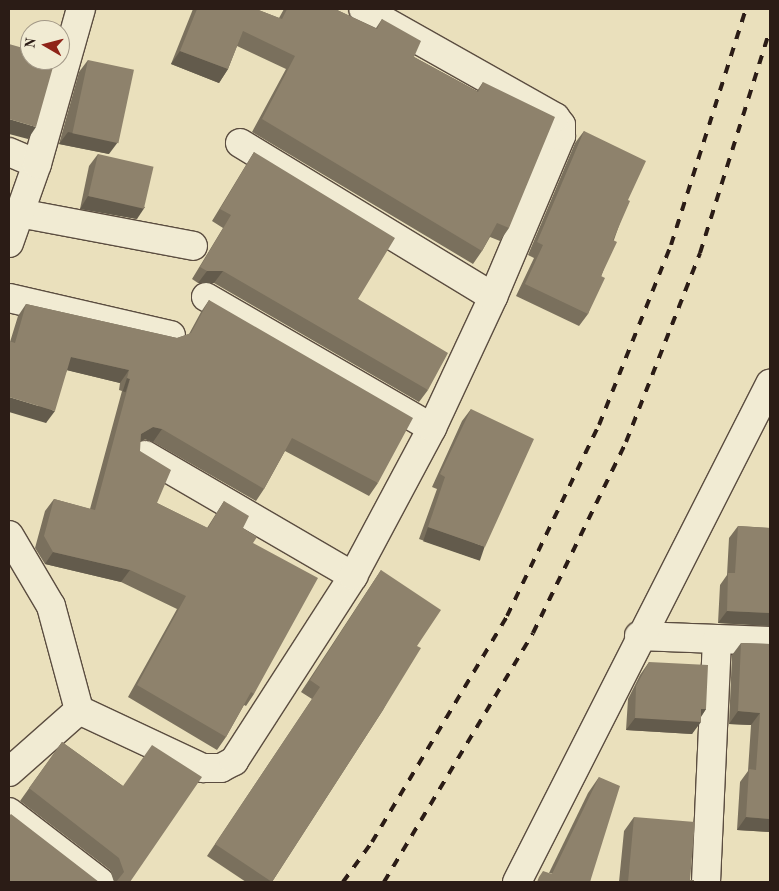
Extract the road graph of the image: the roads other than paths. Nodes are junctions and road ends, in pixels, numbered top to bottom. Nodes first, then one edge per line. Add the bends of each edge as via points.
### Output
1 (81, 9) edge
2 (363, 9) edge
3 (240, 143) dead end
4 (9, 152) edge
5 (36, 164) junction
6 (19, 213) junction
7 (9, 243) edge
8 (194, 246) dead end
9 (493, 297) junction
10 (9, 298) edge
11 (206, 298) dead end
12 (171, 335) edge
13 (770, 384) edge
14 (763, 415) edge
15 (432, 428) junction
16 (145, 455) edge
17 (9, 535) edge
18 (353, 576) junction
19 (639, 636) junction
20 (716, 639) junction
21 (770, 641) edge
22 (79, 710) junction
23 (9, 772) edge
24 (9, 812) edge
25 (100, 882) edge
26 (517, 882) edge
27 (706, 882) edge

1 - 5 street
2 - 9 street via 555,117 561,125 561,136
3 - 9 street
4 - 5 street
5 - 6 street
6 - 7 street
6 - 8 street
9 - 15 street
10 - 12 street
11 - 15 street
13 - 14 street
14 - 19 street
15 - 18 street
16 - 18 street
17 - 22 street via 51,606
18 - 22 street via 234,761 221,768 203,768
19 - 20 street
19 - 26 street
20 - 21 street
20 - 27 street
22 - 23 street
24 - 25 street

